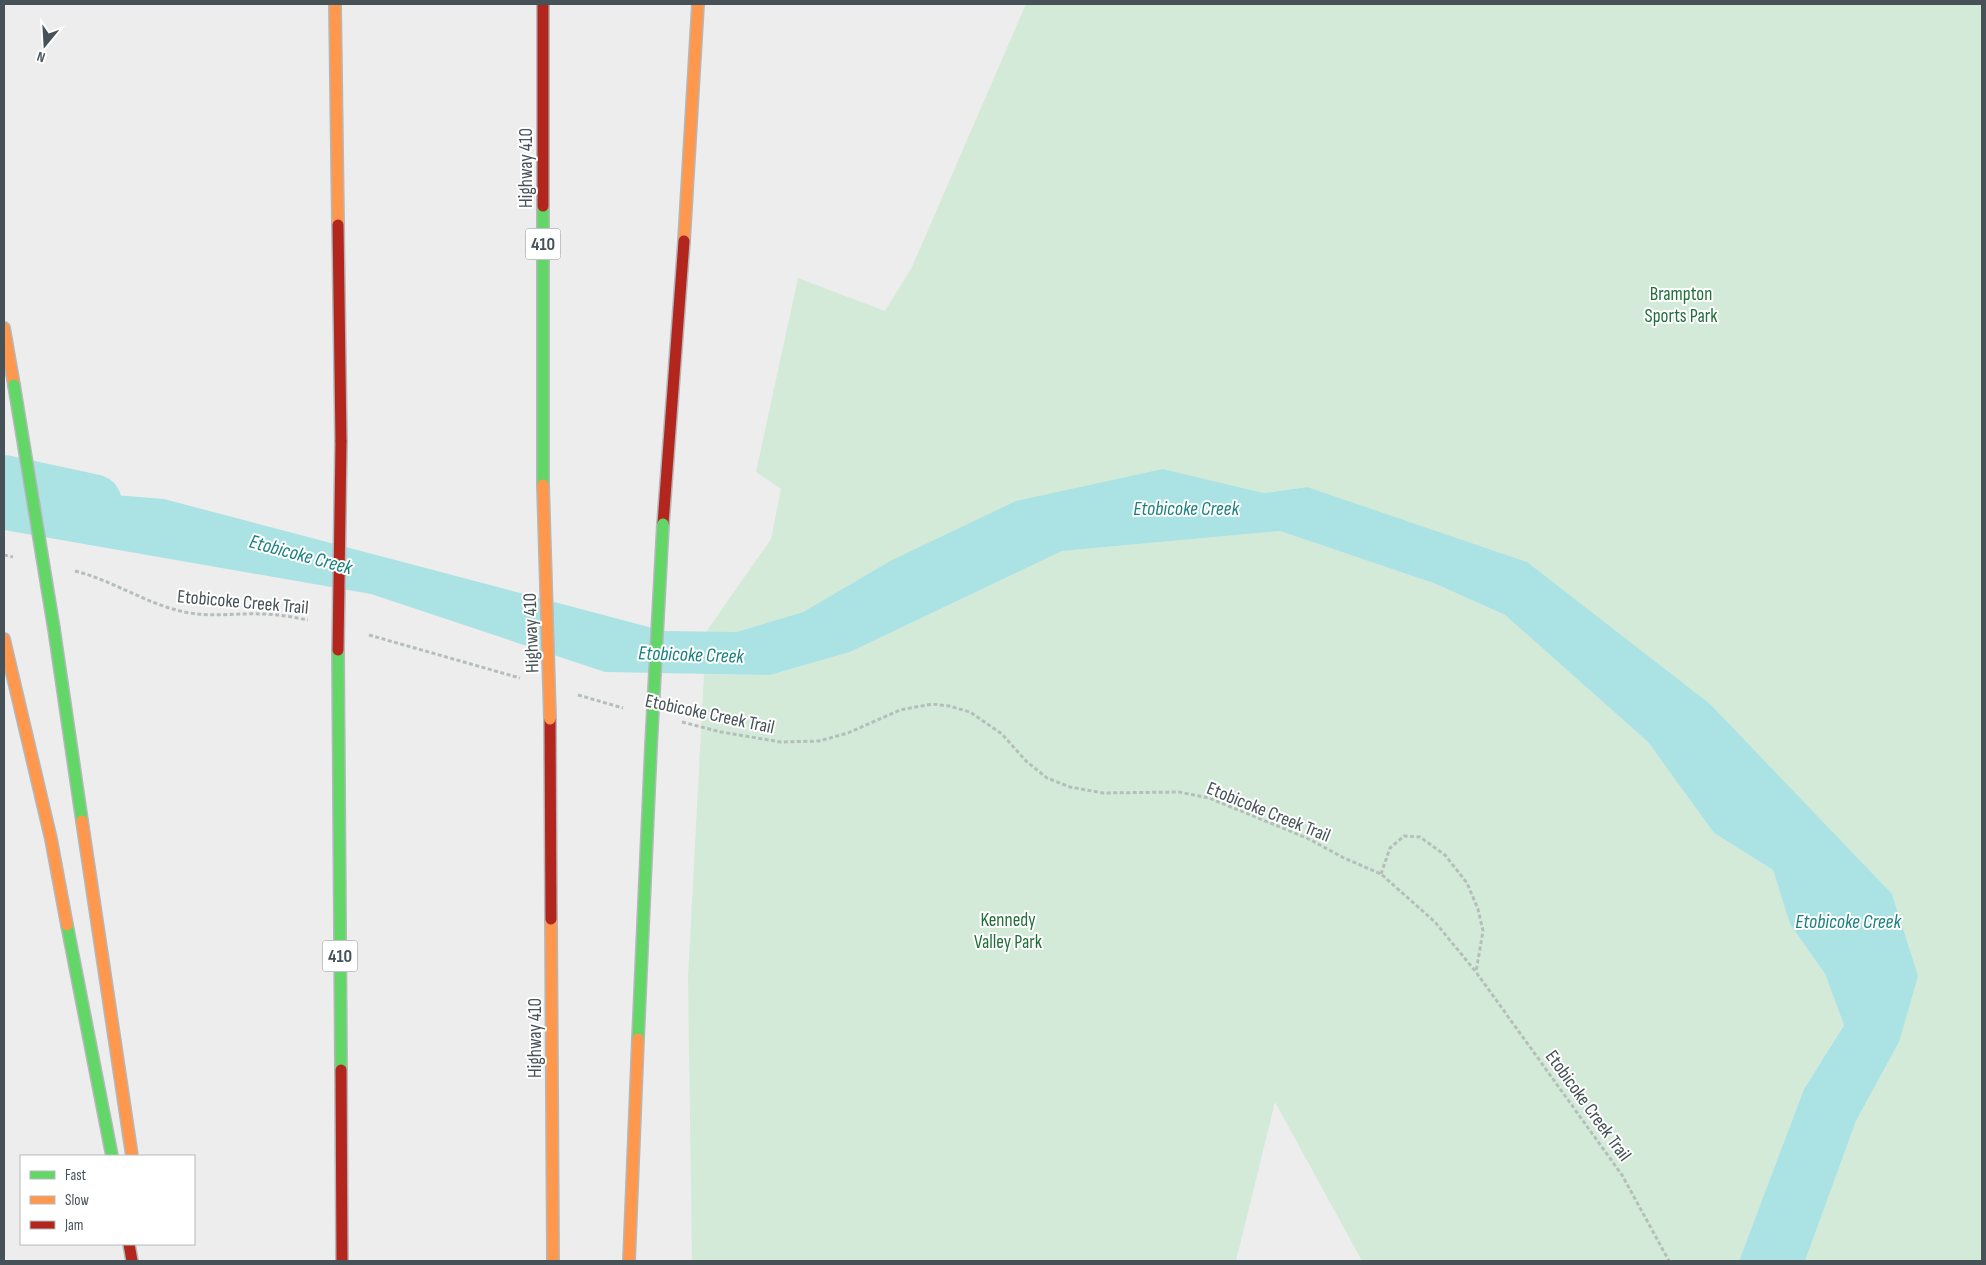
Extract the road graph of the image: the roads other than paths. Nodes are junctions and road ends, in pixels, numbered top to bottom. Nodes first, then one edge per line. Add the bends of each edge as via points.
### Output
1 (335, 4) edge
2 (543, 4) edge
3 (698, 4) edge
4 (4, 328) edge
5 (4, 639) edge
6 (112, 1155) edge
7 (132, 1155) edge
8 (128, 1245) edge
9 (132, 1261) edge
10 (342, 1261) edge
11 (552, 1261) edge
12 (629, 1261) edge

1 - 10 highway, 410, bridge via 342,442 338,650
2 - 11 highway, Highway 410 / 410, bridge via 543,485 550,719
3 - 12 highway, bridge via 663,524
4 - 7 highway, bridge via 54,629
5 - 6 highway via 51,839
8 - 9 highway

